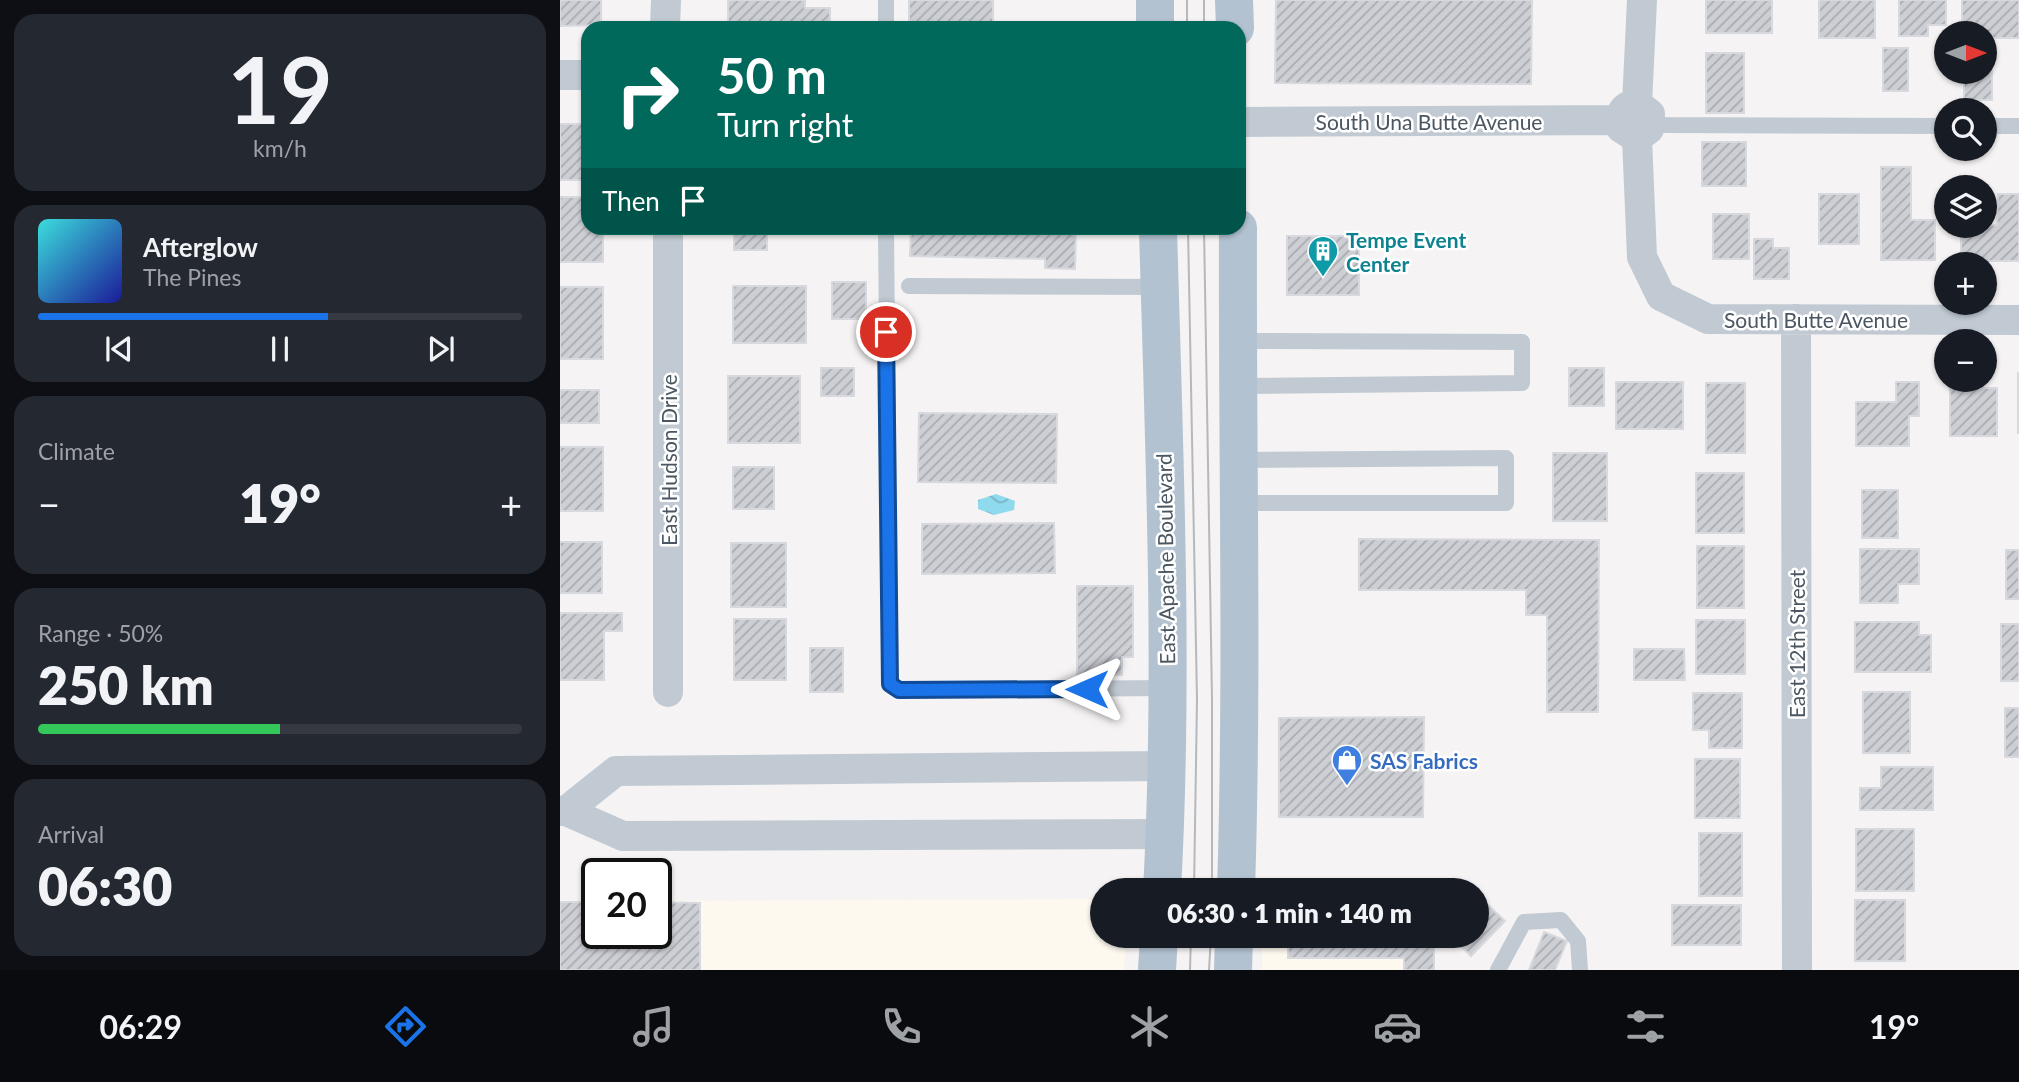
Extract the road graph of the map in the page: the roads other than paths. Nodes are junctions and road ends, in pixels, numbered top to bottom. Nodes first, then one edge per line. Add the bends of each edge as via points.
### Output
1 (666, 0) edge
2 (886, 0) edge
3 (1155, 0) edge
4 (1234, 0) edge
5 (1642, 0) edge
6 (665, 21) edge
7 (886, 21) edge
8 (1155, 21) edge
9 (1235, 21) edge
10 (560, 75) edge
11 (581, 75) edge
12 (1246, 122) edge
13 (1637, 124) junction
14 (1934, 126) edge
15 (1997, 126) edge
16 (2019, 126) edge
17 (668, 235) edge
18 (886, 235) edge
19 (1158, 235) edge
20 (1238, 235) edge
21 (909, 286) dead end
22 (1160, 287) junction
23 (1796, 319) junction
24 (2019, 320) edge
25 (1238, 341) junction
26 (1239, 386) junction
27 (1237, 460) junction
28 (1237, 503) junction
29 (1167, 688) junction
30 (668, 692) dead end
31 (1167, 766) junction
32 (563, 811) edge
33 (1165, 834) junction
34 (1163, 878) edge
35 (1236, 878) edge
36 (1158, 948) edge
37 (1234, 948) edge
38 (1157, 970) edge
39 (1233, 970) edge
40 (1498, 970) edge
41 (1580, 970) edge
42 (1797, 970) edge

1 - 6 street
2 - 7 lane
3 - 8 main road
4 - 9 main road
5 - 13 street, South Butte Avenue
10 - 11 street
12 - 13 street, South Una Butte Avenue
13 - 14 lane
13 - 23 street, South Butte Avenue via 1642,257 1661,296 1708,319
15 - 16 lane
17 - 30 street, East Hudson Drive
18 - 29 lane via 890,684 899,690
19 - 22 main road, East Apache Boulevard
20 - 25 main road
21 - 22 lane
22 - 29 main road, East Apache Boulevard
23 - 24 street, South Butte Avenue
23 - 42 street, East 12th Street
25 - 26 main road
25 - 26 lane via 1522,342 1522,383
26 - 27 main road
27 - 28 main road
27 - 28 lane via 1506,458 1506,503
28 - 35 main road
29 - 31 main road, East Apache Boulevard
31 - 32 street via 616,771
31 - 33 main road, East Apache Boulevard
32 - 33 street via 623,836
33 - 34 main road, East Apache Boulevard
36 - 38 main road
37 - 39 main road
40 - 41 lane via 1524,922 1540,919 1561,920 1578,941

